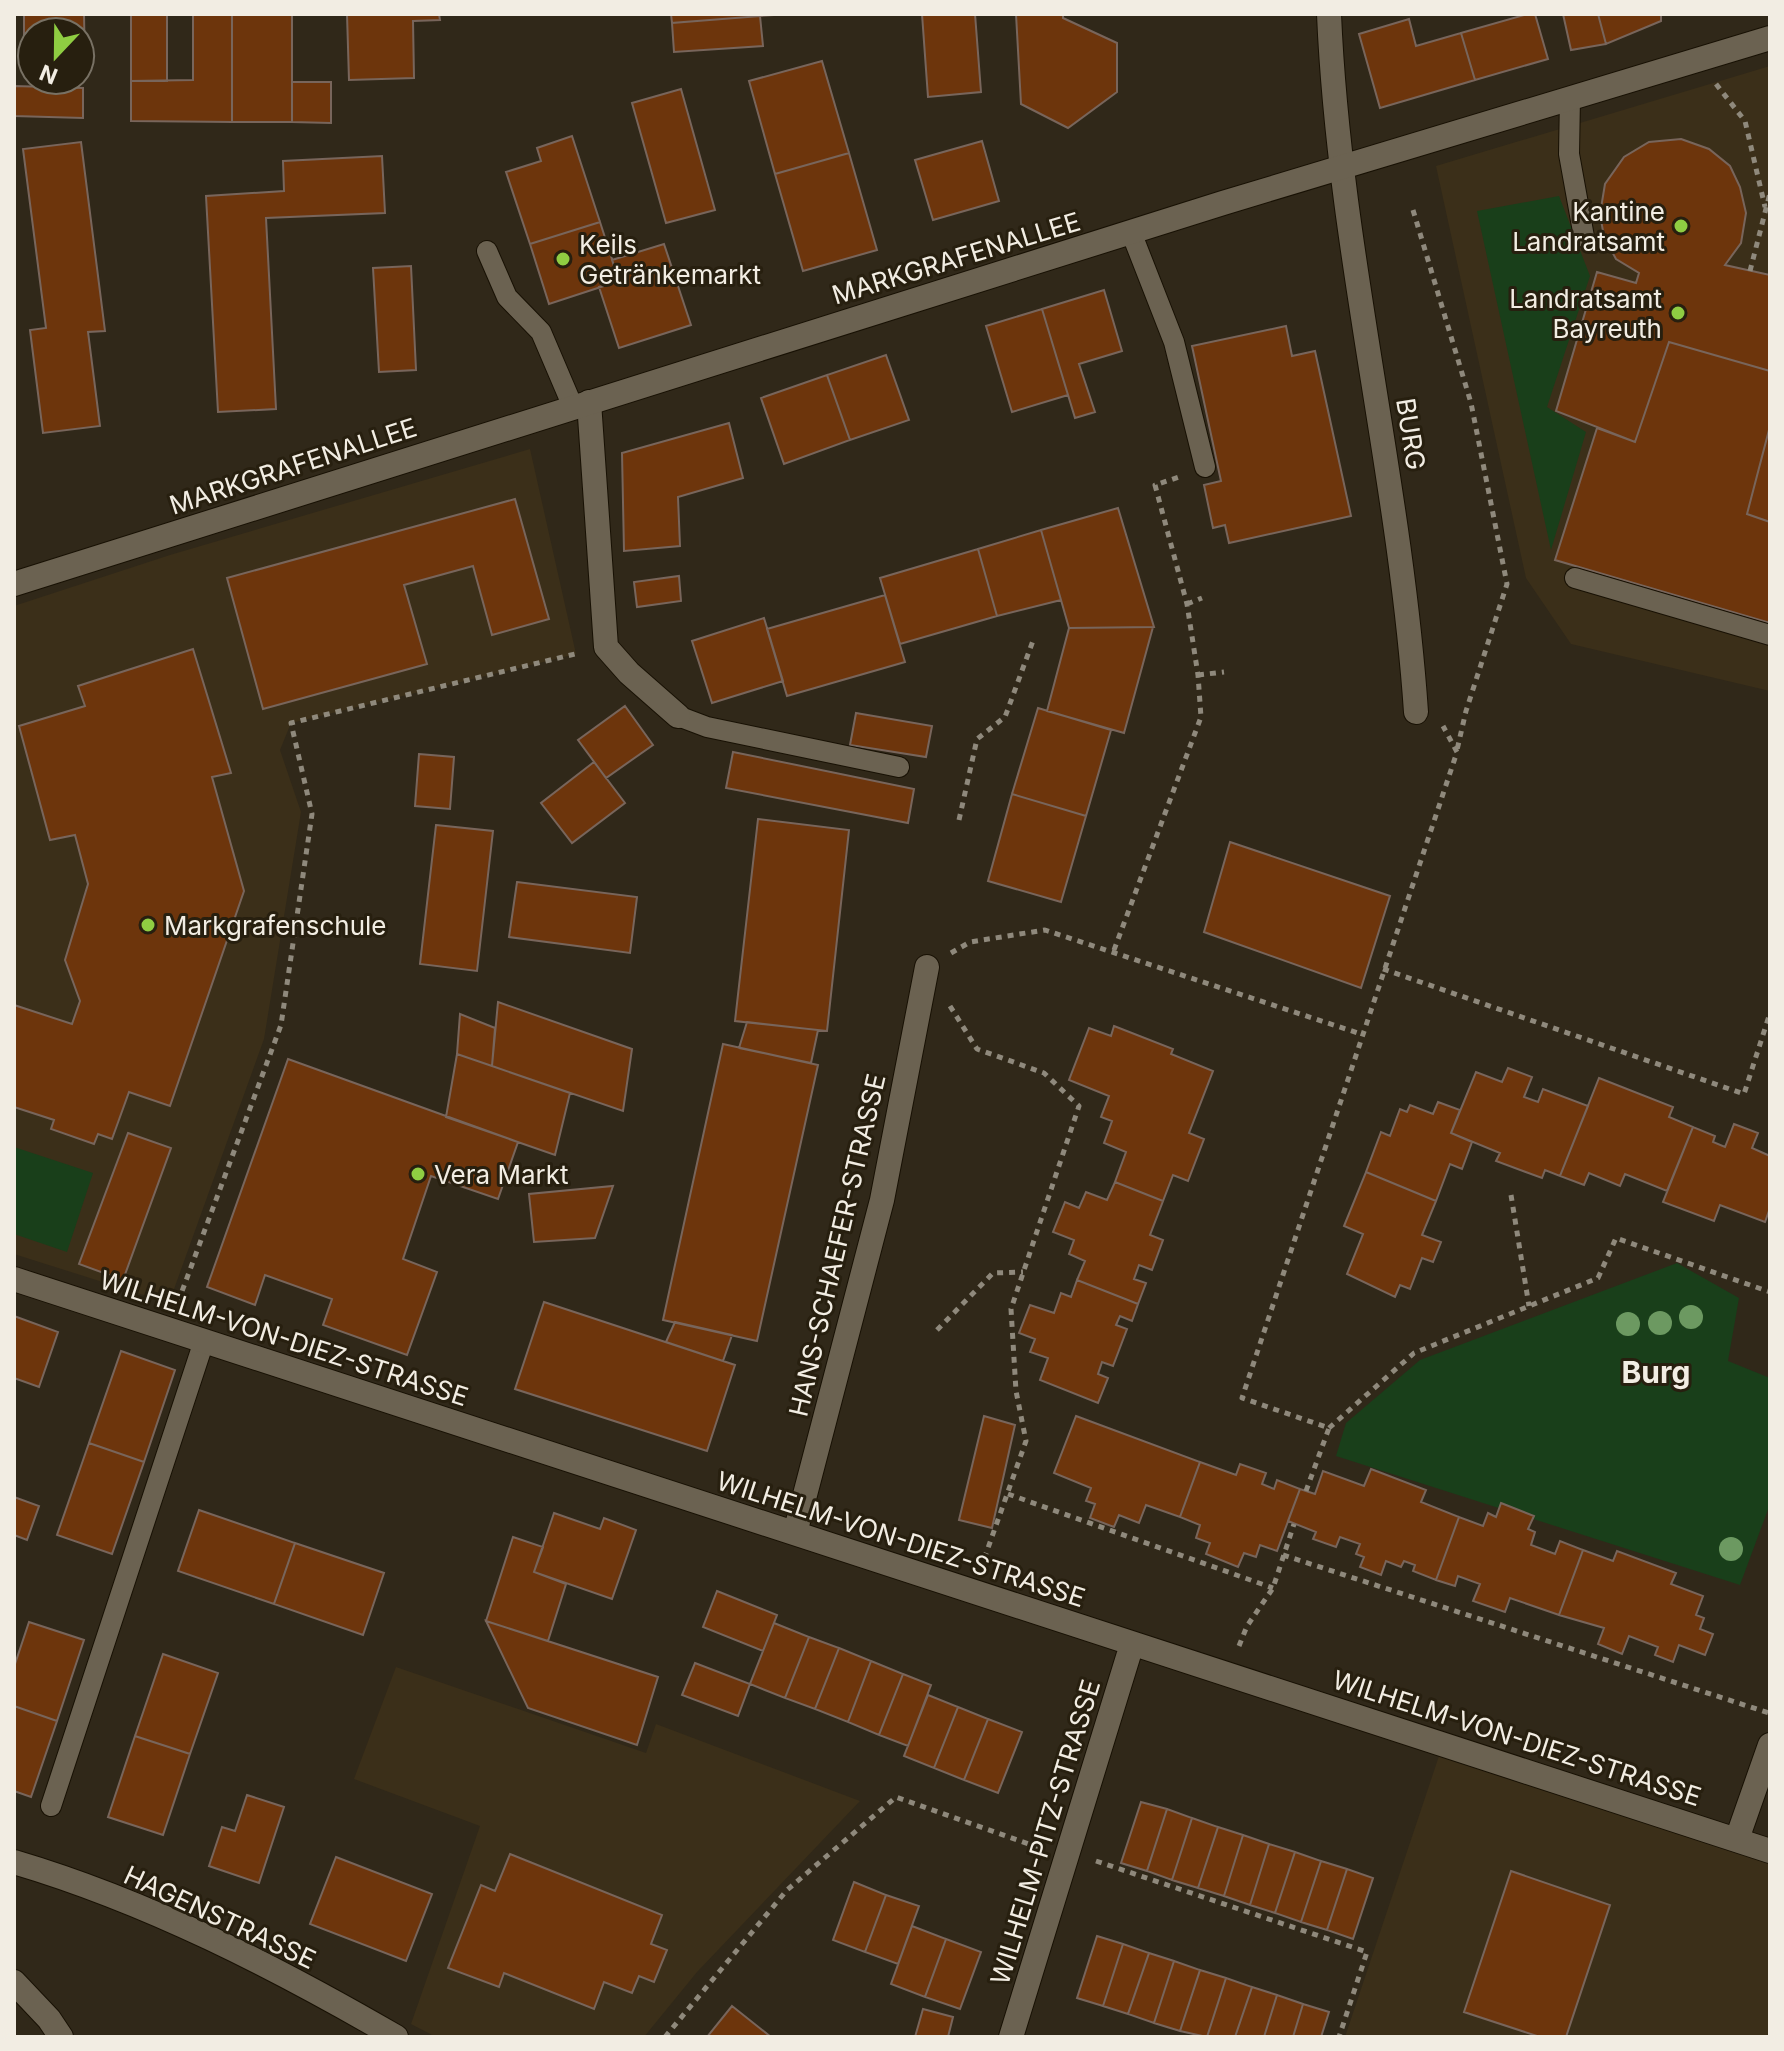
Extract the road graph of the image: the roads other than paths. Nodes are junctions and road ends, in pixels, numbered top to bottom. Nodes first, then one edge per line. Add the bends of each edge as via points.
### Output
1 (1329, 14) edge
2 (1770, 38) edge
3 (1570, 97) junction
4 (1340, 167) junction
5 (1131, 232) junction
6 (1584, 237) dead end
7 (487, 251) dead end
8 (581, 404) junction
9 (1205, 467) road end
10 (1575, 578) dead end
11 (14, 584) edge
12 (1770, 635) edge
13 (1427, 715) road end
14 (678, 716) joint
15 (899, 767) dead end
16 (927, 967) road end
17 (14, 1279) edge
18 (204, 1341) junction
19 (795, 1533) junction
20 (1132, 1644) junction
21 (1770, 1745) edge
22 (51, 1806) dead end
23 (1737, 1839) junction
24 (1770, 1851) edge
25 (14, 1862) edge
26 (14, 1982) edge
27 (61, 2037) edge
28 (396, 2037) edge
29 (1011, 2037) edge

1 - 4 street
2 - 3 street, MARKGRAFENALLEE
3 - 4 street, MARKGRAFENALLEE
3 - 6 lane via 1569,154
4 - 5 street, MARKGRAFENALLEE
4 - 13 street, BURG
5 - 8 street, MARKGRAFENALLEE
5 - 9 lane via 1174,342
7 - 8 lane via 507,297 541,332
8 - 11 street, MARKGRAFENALLEE
8 - 14 street via 606,647
10 - 12 lane
14 - 15 lane via 707,727
16 - 19 street, HANS-SCHAEFER-STRASSE via 882,1200
17 - 18 street, WILHELM-VON-DIEZ-STRASSE
18 - 19 street, WILHELM-VON-DIEZ-STRASSE
18 - 22 lane
19 - 20 street, WILHELM-VON-DIEZ-STRASSE
20 - 23 street, WILHELM-VON-DIEZ-STRASSE
20 - 29 street, WILHELM-PITZ-STRASSE
21 - 23 street
23 - 24 street, WILHELM-VON-DIEZ-STRASSE
25 - 28 street, HAGENSTRASSE via 119,1897 205,1935
26 - 27 street

